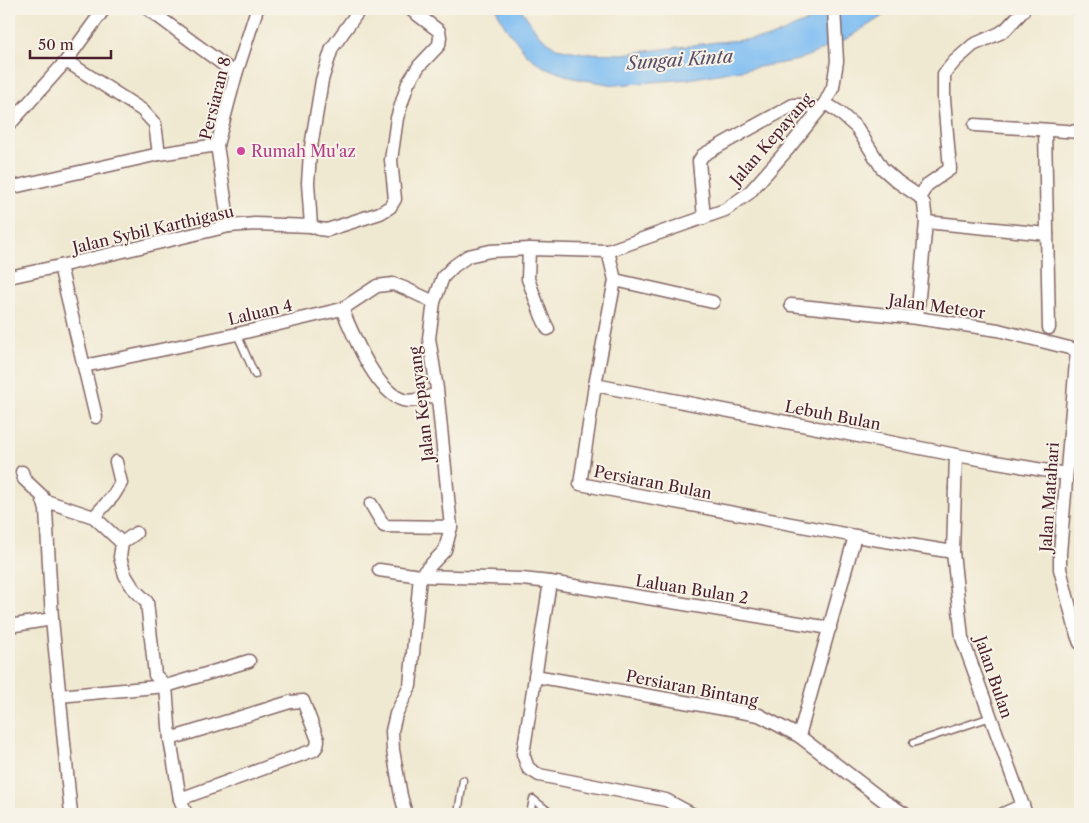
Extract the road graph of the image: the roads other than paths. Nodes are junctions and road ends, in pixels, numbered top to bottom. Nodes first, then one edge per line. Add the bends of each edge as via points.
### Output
1 (104, 9) edge
2 (148, 9) edge
3 (257, 9) edge
4 (360, 9) edge
5 (410, 9) edge
6 (834, 9) edge
7 (1023, 11) dead end
8 (66, 61) junction
9 (236, 74) junction
10 (823, 106) junction
11 (9, 125) edge
12 (975, 125) dead end
13 (1045, 130) junction
14 (1080, 132) edge
15 (217, 145) junction
16 (159, 154) junction
17 (9, 188) edge
18 (920, 197) junction
19 (704, 218) junction
20 (926, 222) junction
21 (229, 226) junction
22 (312, 226) junction
23 (1047, 234) junction
24 (529, 249) junction
25 (608, 252) junction
26 (60, 266) junction
27 (9, 277) edge
28 (615, 280) junction
29 (434, 302) junction
30 (714, 302) dead end
31 (791, 305) dead end
32 (342, 309) junction
33 (917, 318) junction
34 (1049, 328) dead end
35 (548, 329) dead end
36 (237, 334) junction
37 (1077, 350) joint
38 (84, 366) junction
39 (255, 375) dead end
40 (595, 385) junction
41 (437, 394) junction
42 (96, 417) dead end
43 (956, 455) junction
44 (116, 462) dead end
45 (22, 472) dead end
46 (1066, 474) junction
47 (43, 500) junction
48 (371, 504) dead end
49 (94, 517) junction
50 (451, 527) junction
51 (136, 533) dead end
52 (855, 536) junction
53 (122, 543) junction
54 (953, 552) junction
55 (379, 570) dead end
56 (420, 576) junction
57 (550, 582) junction
58 (52, 619) junction
59 (9, 626) edge
60 (830, 628) junction
61 (1080, 644) edge
62 (249, 661) dead end
63 (535, 676) junction
64 (166, 686) junction
65 (59, 696) junction
66 (990, 716) junction
67 (799, 736) junction
68 (170, 739) junction
69 (913, 743) dead end
70 (463, 780) dead end
71 (180, 799) junction
72 (1024, 810) edge
73 (71, 814) edge
74 (186, 814) edge
75 (406, 814) edge
76 (458, 814) edge
77 (530, 814) edge
78 (552, 814) edge
79 (692, 814) edge
80 (905, 814) edge
81 (1003, 814) edge

1 - 8 street
2 - 9 street
3 - 9 street, Persiaran 8
4 - 22 street via 332,48 322,80 310,153 308,183
5 - 22 street, Jalan Sybil Karthigasu via 439,31 440,37 439,45 408,82 397,118 391,160 395,199 380,213 327,230
6 - 10 street, Jalan Kepayang via 837,61 833,87
7 - 18 street via 1006,29 973,45 944,74 950,169 928,185
8 - 11 street
8 - 16 street via 142,110 154,124
9 - 15 street, Persiaran 8
10 - 18 street via 839,112 857,128 882,168
10 - 19 street, Jalan Kepayang via 749,193 725,210
10 - 19 street via 793,106 703,155 699,161
12 - 13 street
13 - 14 street
13 - 23 street
15 - 16 street
15 - 21 street, Persiaran 8
16 - 17 street
18 - 20 street
19 - 25 street, Jalan Kepayang
20 - 23 street
20 - 33 street
21 - 22 street, Jalan Sybil Karthigasu
21 - 26 street, Jalan Sybil Karthigasu
23 - 34 street
24 - 25 street, Jalan Kepayang
24 - 29 street, Jalan Kepayang via 468,256 443,277
24 - 35 street via 528,279
25 - 28 street, Persiaran Bulan
26 - 27 street, Jalan Sybil Karthigasu
26 - 38 street
28 - 30 street
28 - 40 street, Persiaran Bulan
29 - 32 street, Laluan 4 via 393,284 377,286
29 - 41 street, Jalan Kepayang via 430,338
31 - 33 street, Jalan Meteor
32 - 36 street, Laluan 4
32 - 41 street via 379,381 395,396 410,401
33 - 37 street, Jalan Meteor via 998,330
36 - 38 street, Laluan 4
36 - 39 lane
37 - 46 street, Jalan Matahari
38 - 42 street
40 - 43 street, Lebuh Bulan
40 - 52 street, Persiaran Bulan via 580,484
41 - 50 street, Jalan Kepayang
43 - 46 street, Lebuh Bulan
43 - 54 street, Jalan Bulan
44 - 49 street via 121,483
45 - 47 street via 24,480
46 - 61 street, Jalan Matahari via 1060,569
47 - 49 street
47 - 58 street
48 - 50 street via 384,526
49 - 53 street
50 - 56 street, Jalan Kepayang via 445,550
51 - 53 street
52 - 54 street, Persiaran Bulan
52 - 60 street
53 - 64 street via 120,557 124,575 147,602 155,675
54 - 66 street, Jalan Bulan via 962,638
55 - 56 street, Laluan Bulan 2
56 - 57 street, Laluan Bulan 2
56 - 75 street via 410,686 396,714 392,732
57 - 60 street, Laluan Bulan 2
57 - 63 street
58 - 59 street
58 - 65 street
60 - 67 street
62 - 64 street
63 - 67 street, Persiaran Bintang via 759,716
63 - 79 street via 523,754 528,768 539,775 666,800
64 - 65 street
64 - 68 street
65 - 73 street
66 - 69 lane
66 - 72 street, Jalan Bulan
67 - 80 street, Persiaran Bintang
68 - 71 street
68 - 71 street via 290,702 303,701 318,740 314,750
70 - 76 lane
71 - 74 street
72 - 81 street
77 - 78 lane via 533,799

